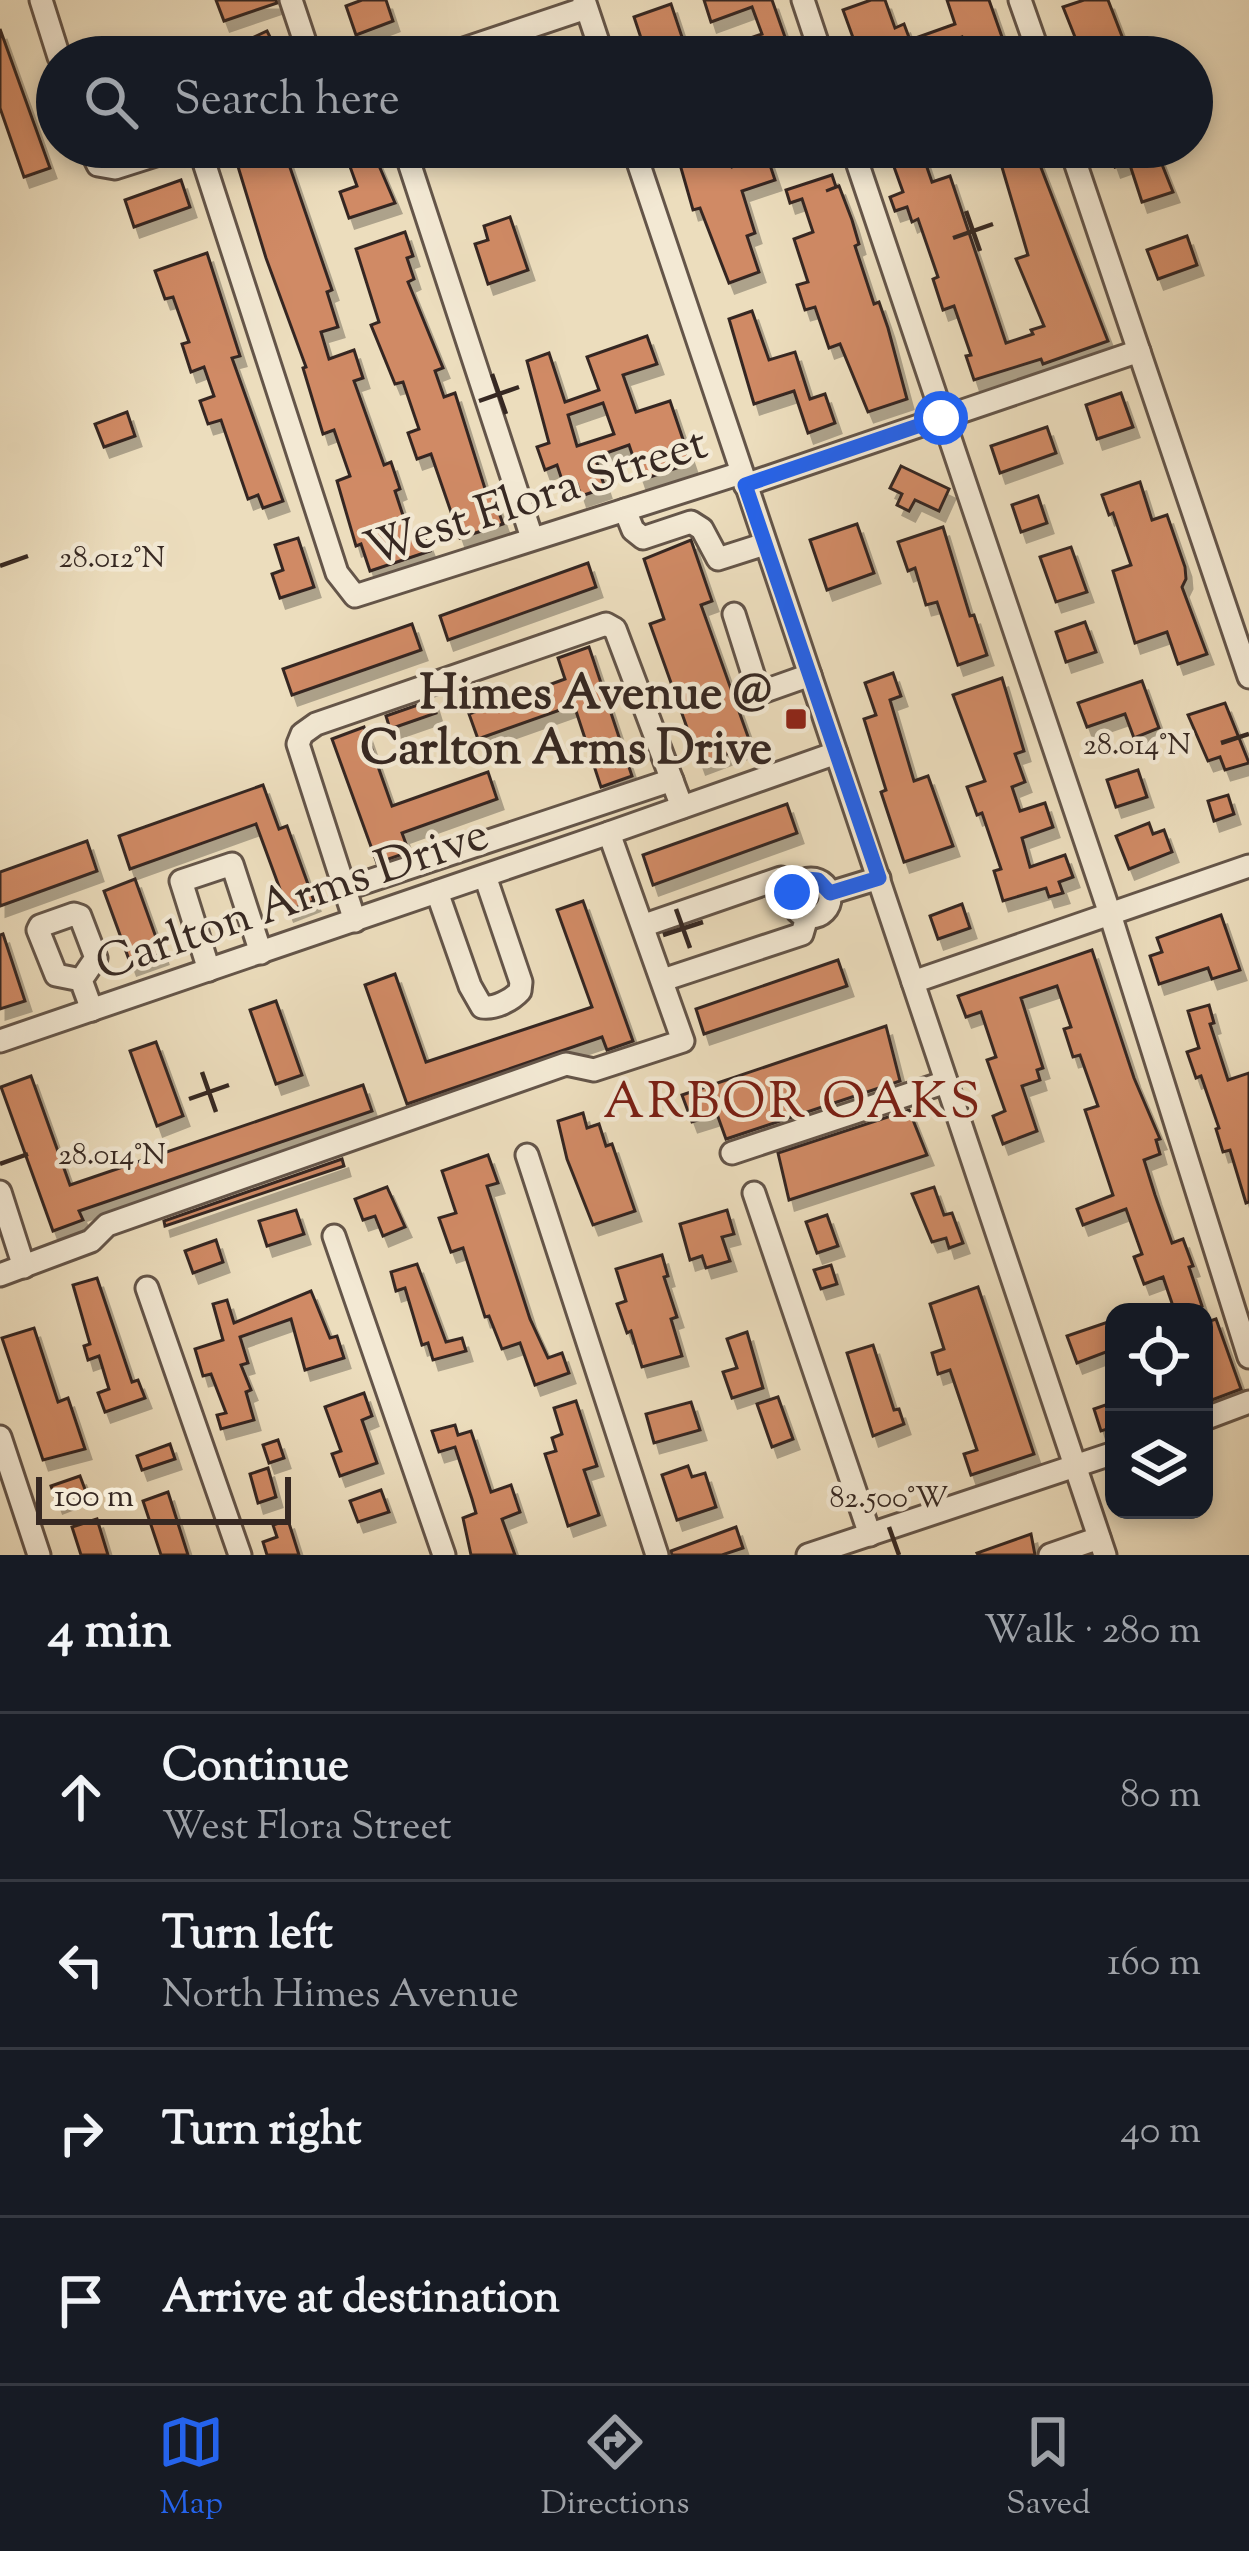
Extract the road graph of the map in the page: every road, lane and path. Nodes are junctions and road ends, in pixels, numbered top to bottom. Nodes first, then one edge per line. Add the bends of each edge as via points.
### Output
1 (41, 0) edge
2 (291, 0) edge
3 (803, 0) edge
4 (1020, 0) edge
5 (585, 4) edge
6 (52, 36) edge
7 (303, 36) edge
8 (497, 36) edge
9 (596, 36) edge
10 (815, 36) edge
11 (1033, 36) edge
12 (206, 168) edge
13 (411, 168) edge
14 (640, 168) edge
15 (858, 168) edge
16 (1077, 168) edge
17 (1139, 351) junction
18 (941, 418) junction
19 (743, 479) junction
20 (625, 510) junction
21 (532, 538) junction
22 (766, 544) junction
23 (734, 614) dead end
24 (810, 675) junction
25 (1249, 677) edge
26 (836, 753) junction
27 (672, 780) junction
28 (682, 807) junction
29 (609, 833) junction
30 (1248, 872) edge
31 (484, 876) junction
32 (879, 878) junction
33 (796, 886) junction
34 (345, 890) junction
35 (437, 892) junction
36 (830, 893) junction
37 (1110, 914) junction
38 (807, 917) junction
39 (355, 921) junction
40 (645, 925) junction
41 (261, 953) junction
42 (208, 970) junction
43 (81, 980) dead end
44 (663, 980) junction
45 (914, 982) junction
46 (92, 1010) junction
47 (0, 1041) edge
48 (946, 1082) junction
49 (732, 1153) dead end
50 (527, 1155) dead end
51 (0, 1192) edge
52 (754, 1193) dead end
53 (334, 1235) dead end
54 (24, 1267) junction
55 (0, 1275) edge
56 (147, 1288) dead end
57 (1249, 1357) edge
58 (1249, 1402) edge
59 (1213, 1416) edge
60 (0, 1437) edge
61 (1105, 1456) edge
62 (1075, 1467) junction
63 (870, 1535) junction
64 (1102, 1546) edge
65 (39, 1555) edge
66 (240, 1555) edge
67 (444, 1555) edge
68 (657, 1555) edge
69 (808, 1555) edge
70 (1050, 1555) edge

1 - 6 street
2 - 7 street
3 - 10 street
4 - 11 street
5 - 8 street
5 - 9 street
12 - 21 street, West Flora Street via 337,573 355,596
13 - 21 street
14 - 19 street
15 - 18 street
16 - 17 street
17 - 18 street, West Flora Street
17 - 25 street
18 - 19 street, West Flora Street
18 - 37 street
19 - 20 street, West Flora Street
19 - 22 street
20 - 21 street, West Flora Street
20 - 22 street via 643,538 691,522 718,559
22 - 24 street
23 - 24 street via 759,693
24 - 26 street
26 - 28 street, Carlton Arms Drive
26 - 32 street
27 - 28 street
27 - 34 street
27 - 34 street via 616,629 606,624 302,734 298,745
28 - 29 street, Carlton Arms Drive
29 - 31 street, Carlton Arms Drive
29 - 40 street
30 - 37 street
31 - 35 street, Carlton Arms Drive
31 - 35 street via 521,982 514,998 488,1008 470,986
32 - 36 street
32 - 45 street
33 - 36 street via 818,880
33 - 38 street via 792,904
33 - 40 street via 781,878
34 - 39 street
35 - 39 street, Carlton Arms Drive
36 - 38 street via 825,912
37 - 45 street
37 - 57 street
38 - 44 street via 802,934
39 - 41 street, Carlton Arms Drive
40 - 44 street
41 - 42 street, Carlton Arms Drive
41 - 42 street via 232,864 181,881
42 - 46 street, Carlton Arms Drive
43 - 46 street
44 - 54 street via 683,1041 594,1070 566,1064 107,1225 91,1241
45 - 48 street
46 - 47 street, Carlton Arms Drive
48 - 49 street
48 - 62 street
50 - 68 street
51 - 54 street
52 - 63 street
53 - 67 street
54 - 55 street
56 - 66 street
58 - 59 street
60 - 65 street
61 - 62 street
62 - 63 street
62 - 64 street
63 - 69 street
64 - 70 street

